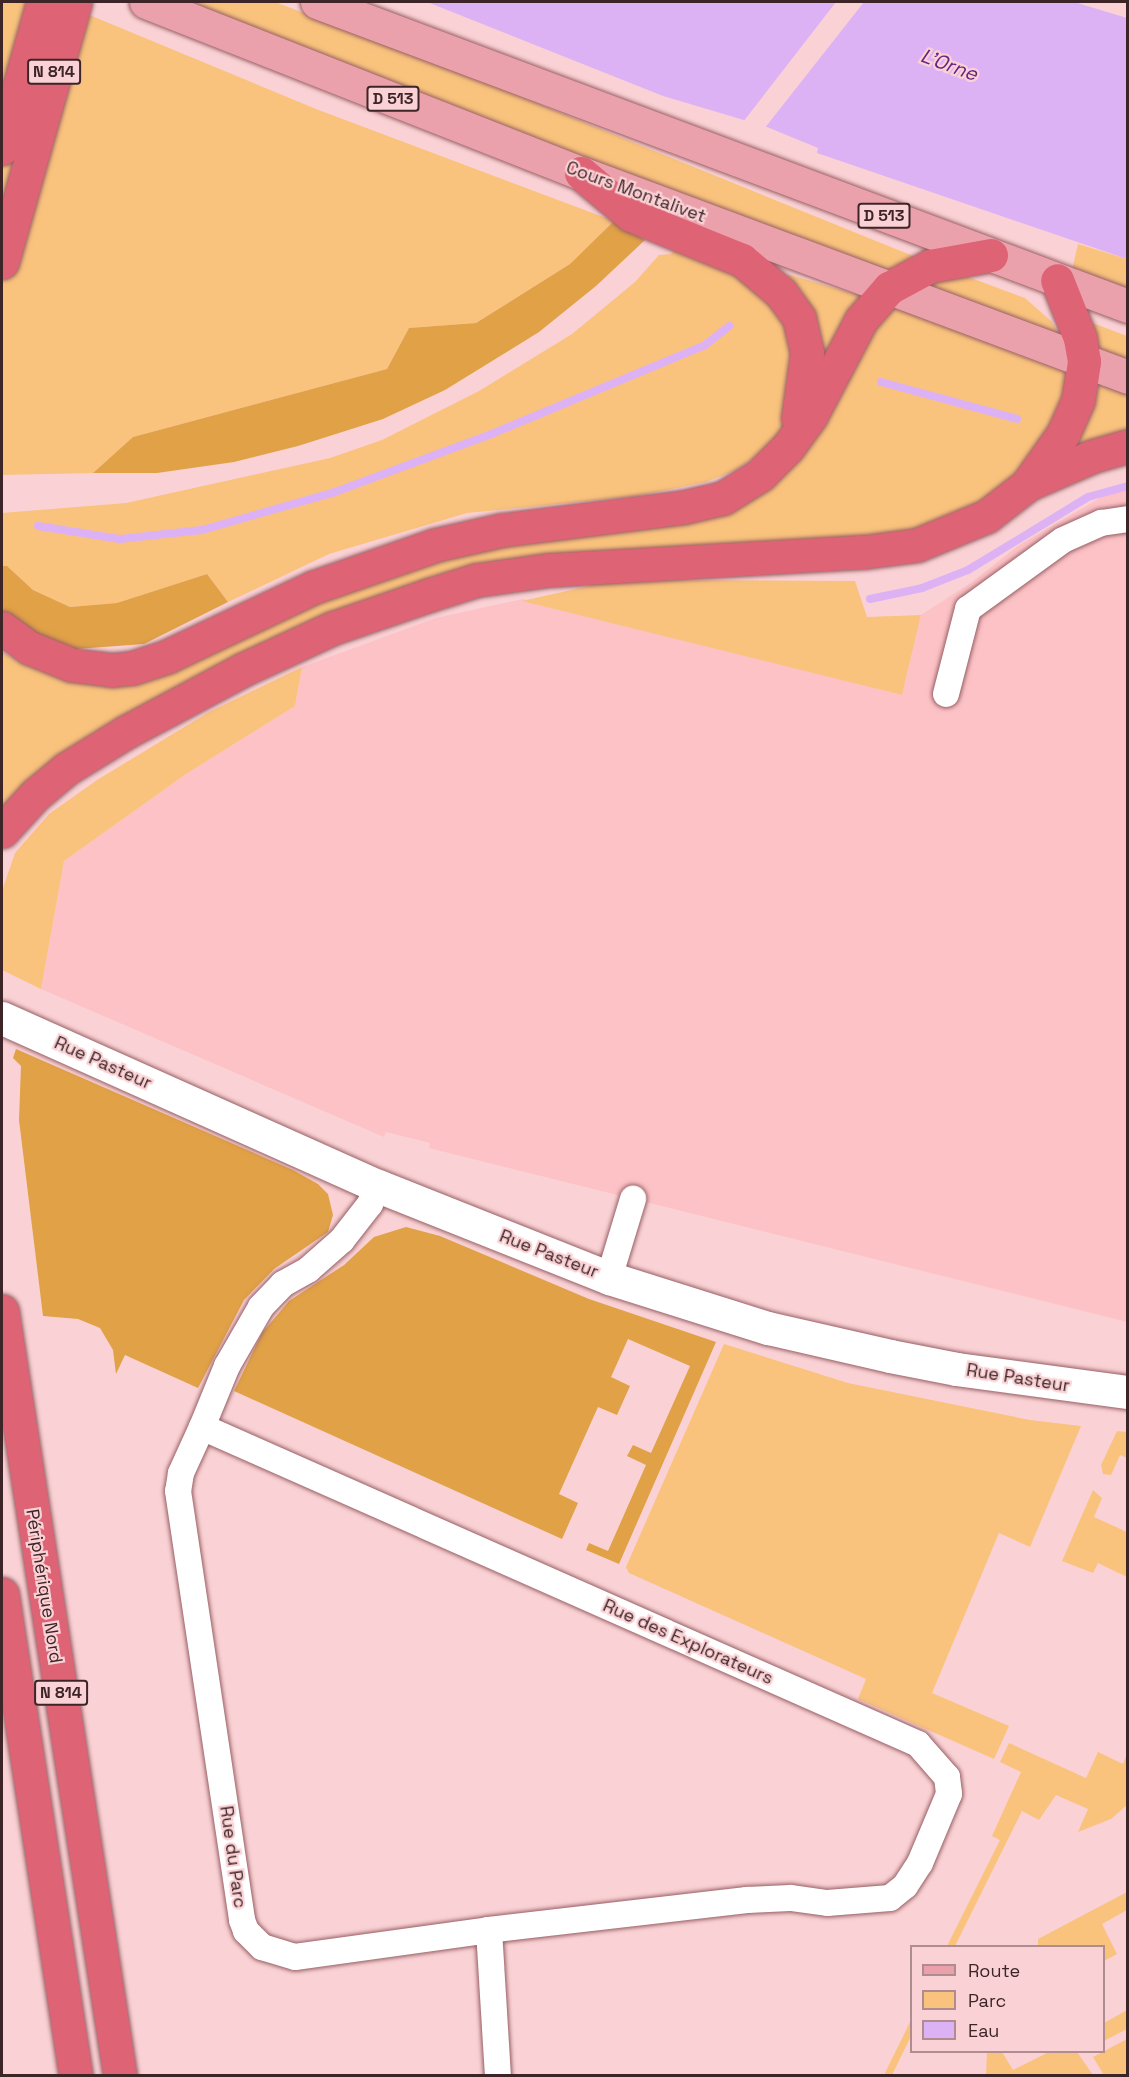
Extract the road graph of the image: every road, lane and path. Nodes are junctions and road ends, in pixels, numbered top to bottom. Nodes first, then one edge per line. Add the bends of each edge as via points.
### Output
1 (43, 2) edge
2 (75, 2) edge
3 (146, 2) edge
4 (317, 2) edge
5 (2, 148) edge
6 (581, 173) junction
7 (991, 255) junction
8 (2, 262) edge
9 (1057, 280) junction
10 (889, 288) junction
11 (1128, 306) edge
12 (1084, 361) junction
13 (1128, 377) edge
14 (1128, 446) edge
15 (747, 484) junction
16 (1027, 485) junction
17 (1128, 519) edge
18 (2, 628) edge
19 (946, 694) dead end
20 (2, 831) edge
21 (2, 1018) edge
22 (378, 1186) junction
23 (633, 1199) dead end
24 (609, 1278) junction
25 (2, 1311) edge
26 (1128, 1392) edge
27 (202, 1426) junction
28 (2, 1594) edge
29 (489, 1930) junction
30 (76, 2076) edge
31 (120, 2076) edge
32 (498, 2076) edge

1 - 5 highway, N 814
2 - 8 highway, N 814
3 - 6 main road, Cours Montalivet / D 513
4 - 7 main road, D 513
6 - 10 main road, Cours Montalivet / D 513
6 - 15 highway via 631,215 742,260 770,280 799,318 807,354 800,412 783,446
7 - 9 main road, D 513
7 - 10 highway via 930,266
9 - 11 main road, D 513
9 - 12 highway via 1075,321
10 - 12 main road, Cours Montalivet / D 513
10 - 15 highway via 861,320 800,432 777,459
12 - 13 main road, Cours Montalivet / D 513
12 - 16 highway via 1083,382 1063,434
14 - 16 highway via 1093,456
15 - 18 highway via 705,504 502,530 425,549 314,587 168,656 132,668 72,665 30,648
16 - 20 highway via 987,516 917,545 864,552 549,570 477,580 429,595 333,628 242,670 126,732 66,769 34,795
17 - 19 street via 1101,523 1063,540 968,609
21 - 22 main road, Rue Pasteur
22 - 24 main road, Rue Pasteur
22 - 27 street via 370,1204 342,1240 308,1270 283,1284 261,1307 227,1366
23 - 24 street
24 - 26 main road, Rue Pasteur via 768,1328 890,1356 980,1373
25 - 31 highway, Périphérique Nord / N 814
27 - 29 street, Rue du Parc via 184,1465 178,1491 246,1931 268,1950 295,1957
27 - 29 street, Rue des Explorateurs via 918,1744 947,1777 949,1794 920,1863 905,1886 890,1898 827,1903 790,1898 747,1900
28 - 30 highway, N 814
29 - 32 street

